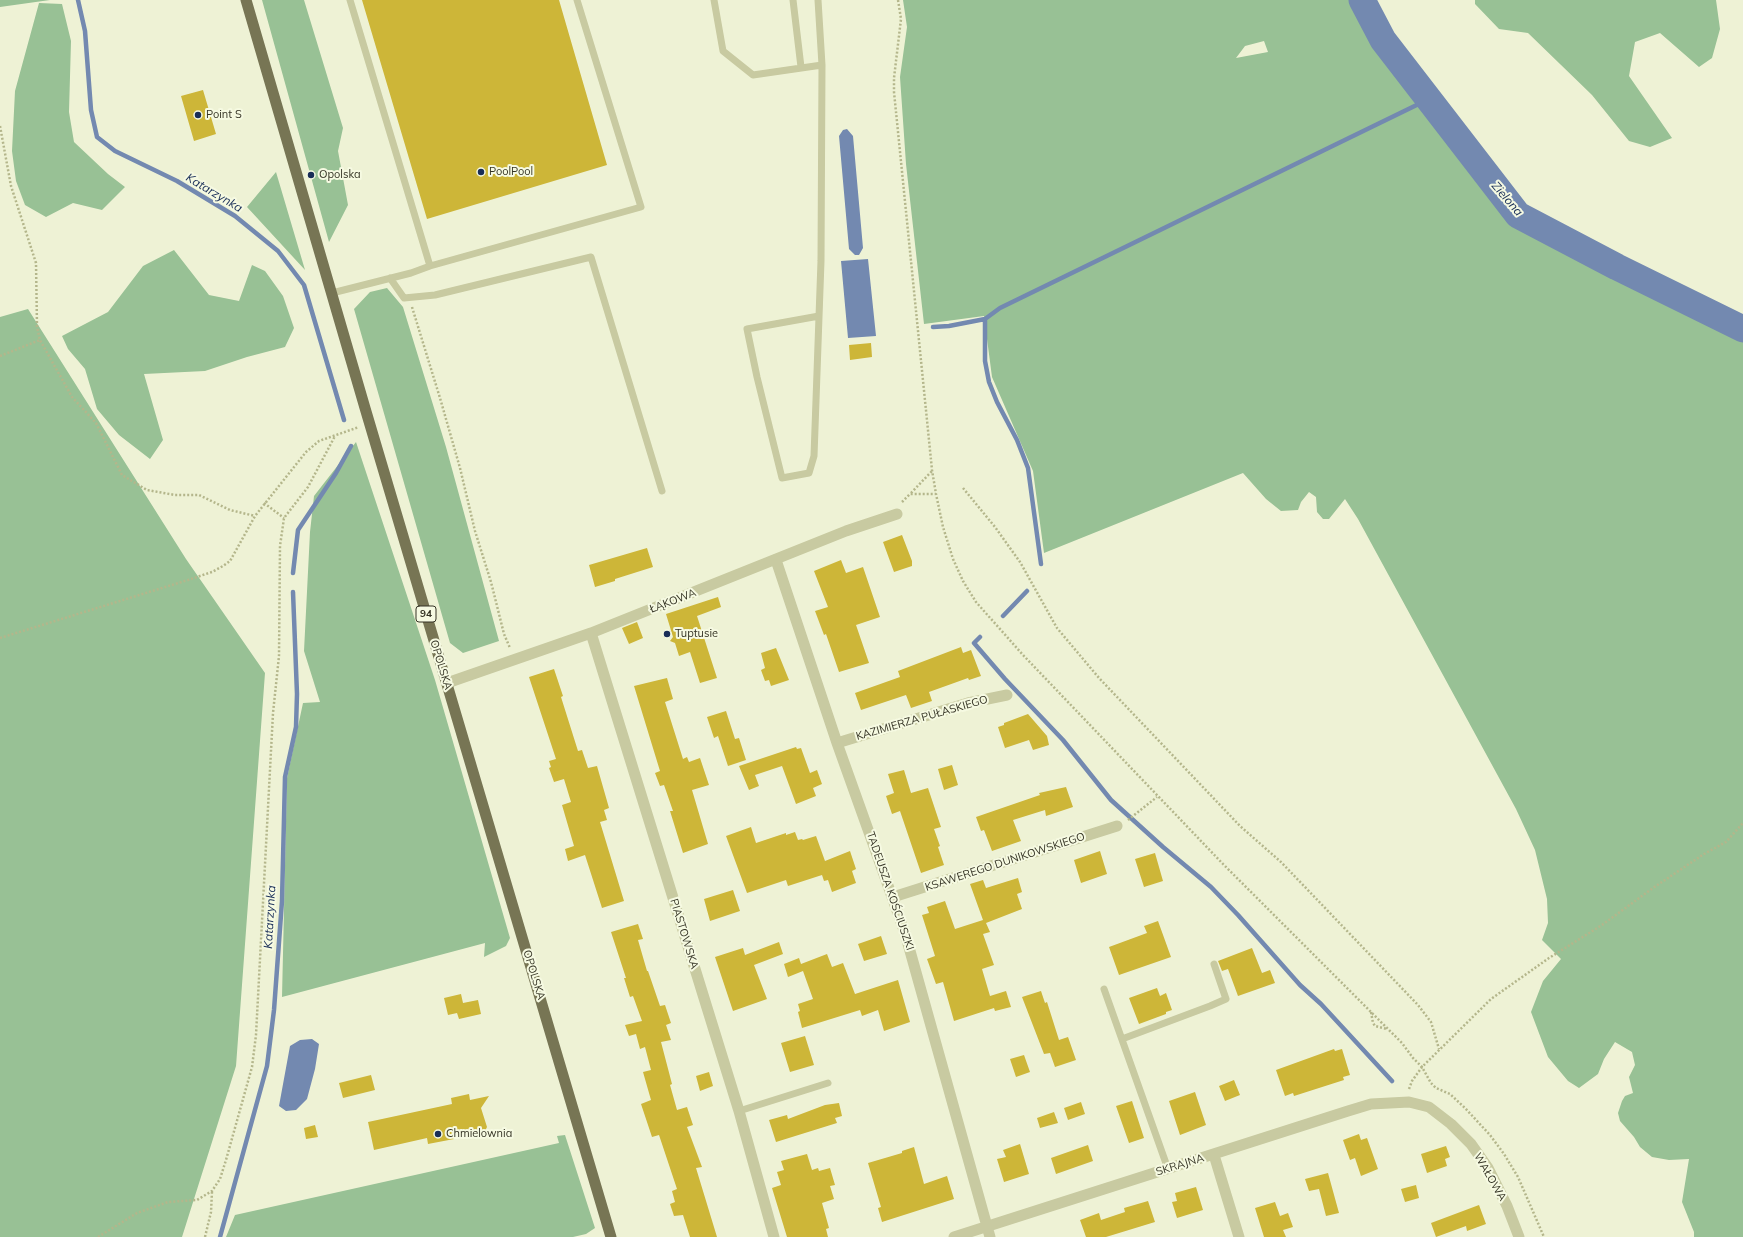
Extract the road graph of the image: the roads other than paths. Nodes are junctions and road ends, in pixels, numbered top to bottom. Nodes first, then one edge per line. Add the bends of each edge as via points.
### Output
1 (246, 0) edge
2 (350, 0) edge
3 (577, 0) edge
4 (714, 0) edge
5 (793, 0) edge
6 (818, 0) edge
7 (822, 65) junction
8 (801, 67) junction
9 (430, 266) junction
10 (390, 278) junction
11 (332, 293) junction
12 (819, 316) junction
13 (662, 490) dead end
14 (897, 514) road end
15 (776, 560) junction
16 (591, 633) junction
17 (447, 683) junction
18 (1007, 695) dead end
19 (837, 743) junction
20 (1117, 826) dead end
21 (893, 897) junction
22 (1214, 964) dead end
23 (1104, 989) dead end
24 (1122, 1039) junction
25 (828, 1083) dead end
26 (1409, 1102) joint
27 (739, 1111) junction
28 (1214, 1154) junction
29 (1168, 1168) junction
30 (989, 1232) edge
31 (611, 1237) edge
32 (774, 1237) edge
33 (954, 1237) edge
34 (1239, 1237) edge
35 (1519, 1237) edge

1 - 11 main road, OPOLSKA / 94
2 - 9 lane
3 - 9 lane via 641,207
4 - 8 lane via 724,51 753,75
5 - 8 lane
6 - 7 lane
7 - 8 lane
7 - 12 lane
9 - 10 lane
10 - 11 lane
10 - 13 lane via 404,298 435,295 592,257
11 - 17 main road, OPOLSKA / 94
12 - 12 lane via 814,456 809,473 782,478 747,329
14 - 15 street, ŁĄKOWA via 846,531
15 - 16 street, ŁĄKOWA
15 - 19 street, TADEUSZA KOŚCIUSZKI
16 - 17 street, ŁĄKOWA
16 - 27 street, PIASTOWSKA
17 - 31 main road, OPOLSKA / 94
18 - 19 street, KAZIMIERZA PUŁASKIEGO via 968,702
19 - 21 street, TADEUSZA KOŚCIUSZKI
20 - 21 street, KSAWEREGO DUNIKOWSKIEGO
21 - 30 street, TADEUSZA KOŚCIUSZKI via 906,933
22 - 24 lane via 1226,999
23 - 24 lane
24 - 29 lane
25 - 27 lane
26 - 28 street, SKRAJNA via 1371,1104
26 - 35 street, WAŁOWA via 1428,1107 1451,1124 1471,1144 1488,1168
27 - 32 street, PIASTOWSKA
28 - 29 street, SKRAJNA
28 - 34 street
29 - 30 street, SKRAJNA
30 - 33 street, SKRAJNA

